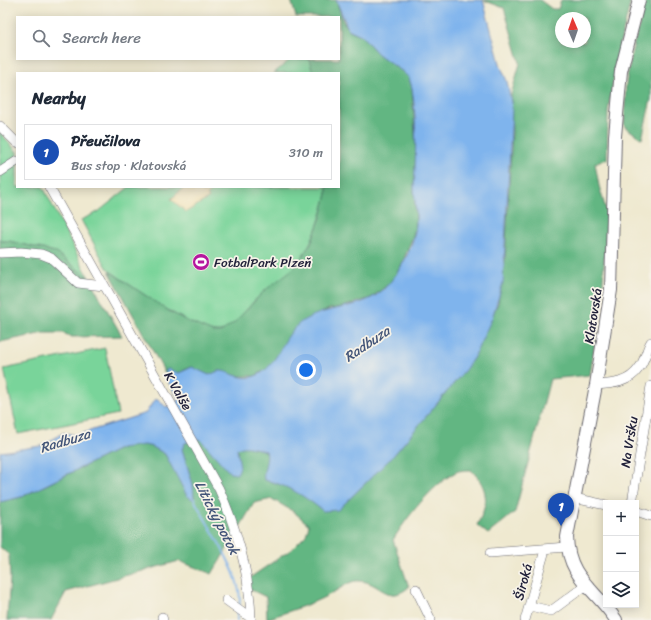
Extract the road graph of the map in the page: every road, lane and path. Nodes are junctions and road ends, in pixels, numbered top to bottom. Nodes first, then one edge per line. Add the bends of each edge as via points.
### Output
1 (639, 0) edge
2 (0, 126) edge
3 (16, 142) edge
4 (16, 162) edge
5 (0, 172) edge
6 (50, 188) edge
7 (0, 253) edge
8 (104, 286) junction
9 (651, 342) edge
10 (596, 385) junction
11 (651, 386) edge
12 (650, 402) edge
13 (574, 498) junction
14 (633, 500) edge
15 (603, 504) edge
16 (639, 513) edge
17 (651, 516) edge
18 (567, 548) junction
19 (545, 550) junction
20 (490, 553) dead end
21 (585, 586) junction
22 (416, 589) dead end
23 (226, 600) dead end
24 (603, 602) edge
25 (530, 606) junction
26 (608, 608) edge
27 (251, 619) edge
28 (431, 620) edge
29 (525, 620) edge
30 (616, 620) edge

1 - 10 main road, Klatovská via 620,81 615,136 612,278
2 - 3 street
4 - 5 street
6 - 8 street, K Valše
7 - 8 street via 40,254 52,258 78,283
8 - 27 street, K Valše via 219,490 240,542 248,579
9 - 10 street via 640,368 631,377 614,384
10 - 13 main road, Klatovská
11 - 12 street, Na Vršku
12 - 14 street, Na Vršku
13 - 15 street
13 - 18 main road, Klatovská
16 - 17 street
18 - 19 street
18 - 21 main road, Klatovská via 573,567
19 - 20 street
19 - 25 street, Široká
21 - 24 main road, Klatovská
21 - 25 street via 551,611
22 - 28 street
23 - 27 street
25 - 29 street, Široká
26 - 30 main road, Klatovská

